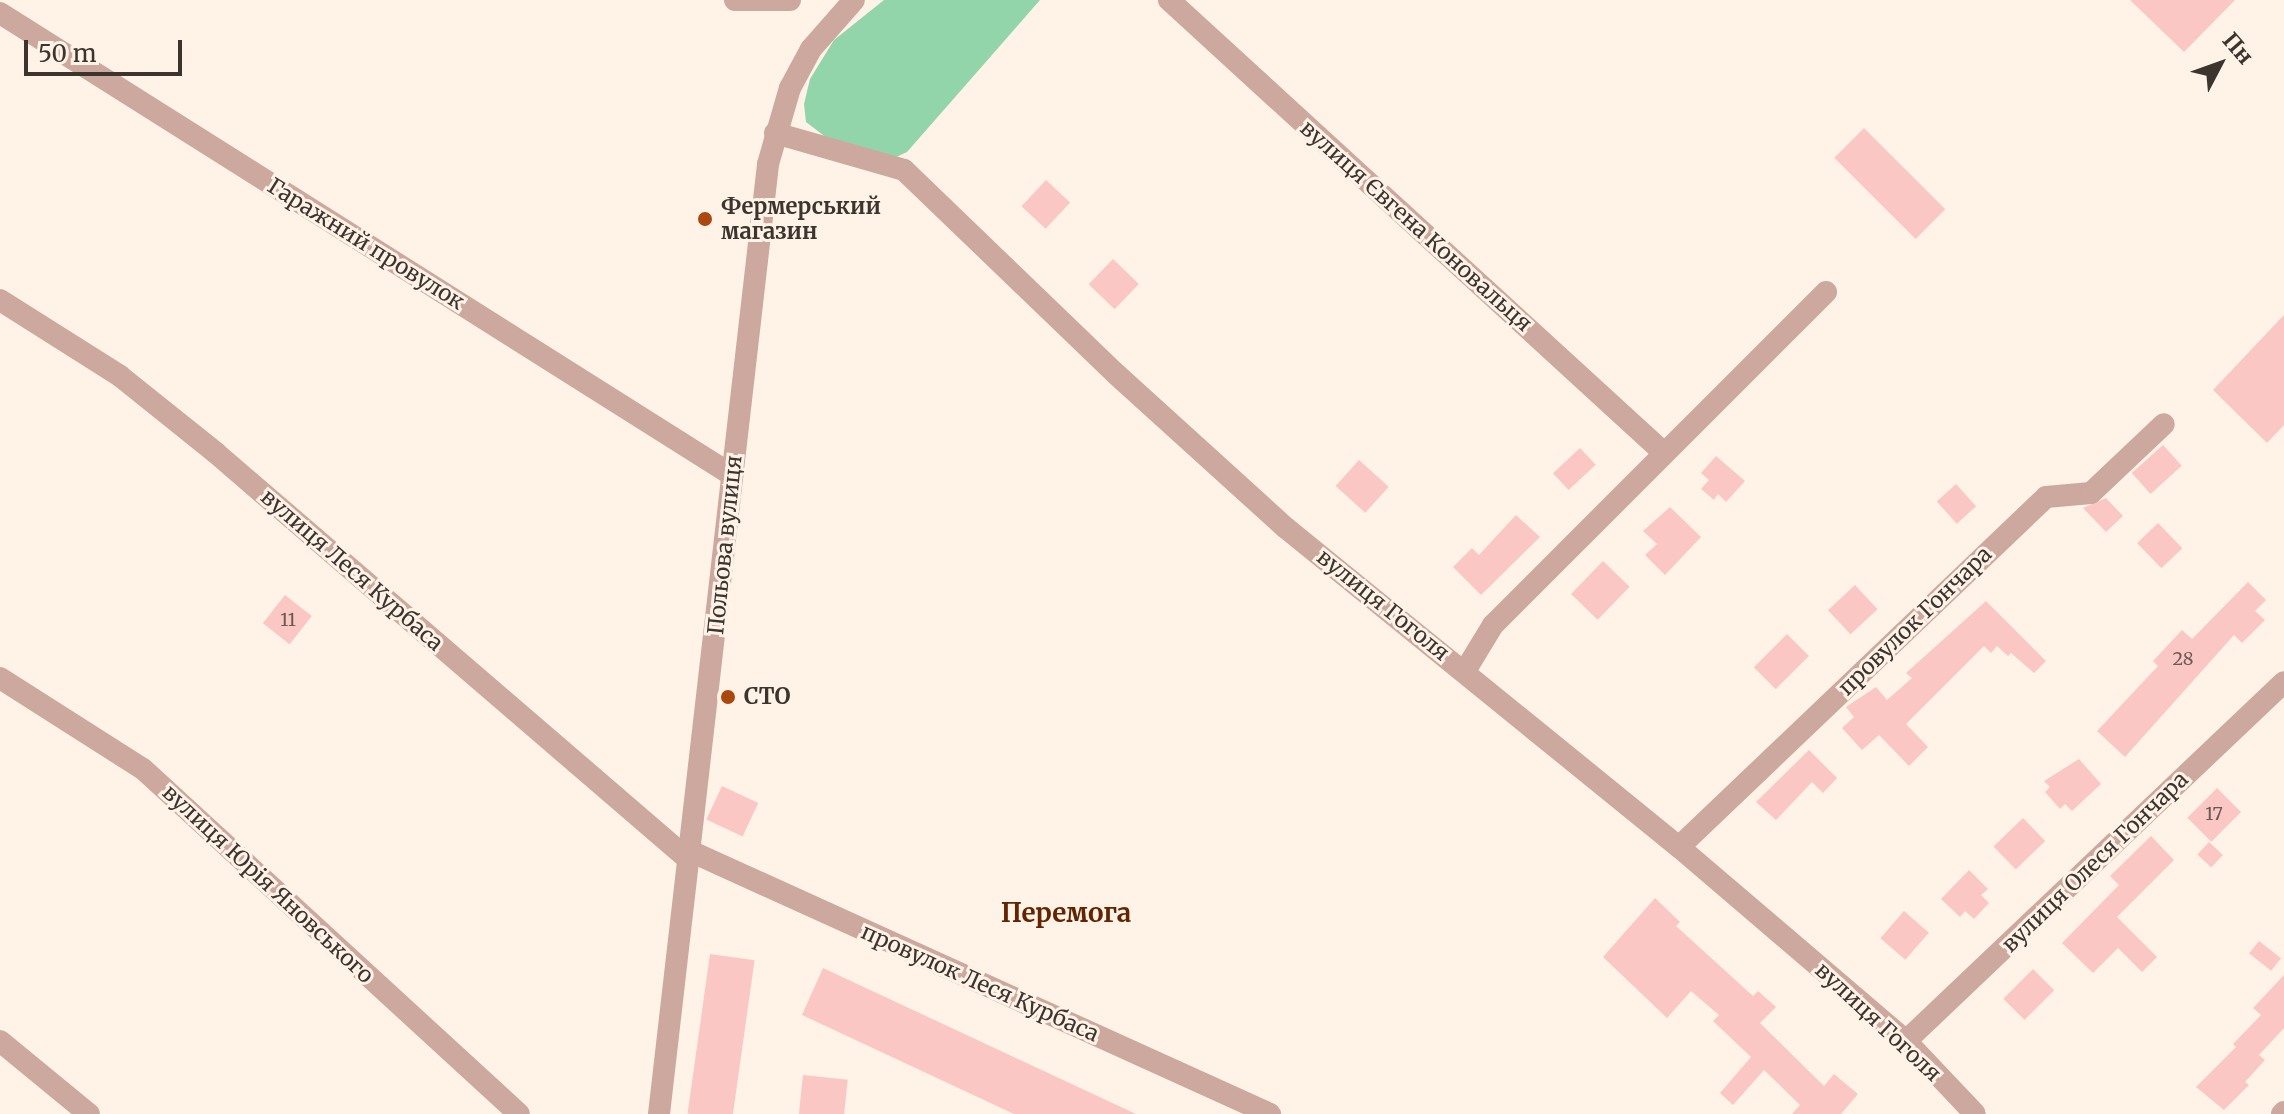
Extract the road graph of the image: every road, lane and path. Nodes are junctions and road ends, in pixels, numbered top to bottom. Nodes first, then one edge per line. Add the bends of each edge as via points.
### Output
1 (735, 0) edge
2 (790, 0) edge
3 (854, 0) edge
4 (1169, 0) edge
5 (0, 13) edge
6 (775, 133) junction
7 (1826, 292) dead end
8 (0, 300) edge
9 (2164, 424) dead end
10 (1663, 452) junction
11 (732, 475) junction
12 (1465, 671) junction
13 (0, 678) edge
14 (2284, 682) edge
15 (1679, 847) junction
16 (690, 855) junction
17 (0, 1041) edge
18 (1906, 1041) junction
19 (89, 1114) edge
20 (519, 1114) edge
21 (659, 1114) edge
22 (1270, 1114) edge
23 (1975, 1114) edge

1 - 2 street
3 - 6 street, Польова вулиця via 811,49
4 - 10 street, вулиця Євгена Коновальця
5 - 11 street, Гаражний провулок
6 - 11 street, Польова вулиця
6 - 12 street, вулиця Гоголя via 904,170 1286,528
7 - 10 street
8 - 16 street, вулиця Леся Курбаса via 120,376 204,443
9 - 15 street, провулок Гончара via 2091,493 2046,497
10 - 12 street via 1493,625
11 - 16 street, Польова вулиця
12 - 15 street, вулиця Гоголя
13 - 20 street, вулиця Юрія Яновського via 143,769
14 - 18 street, вулиця Олеся Гончара
15 - 18 street, вулиця Гоголя
16 - 21 street, Польова вулиця
16 - 22 street, провулок Леся Курбаса
17 - 19 street
18 - 23 street, вулиця Гоголя

